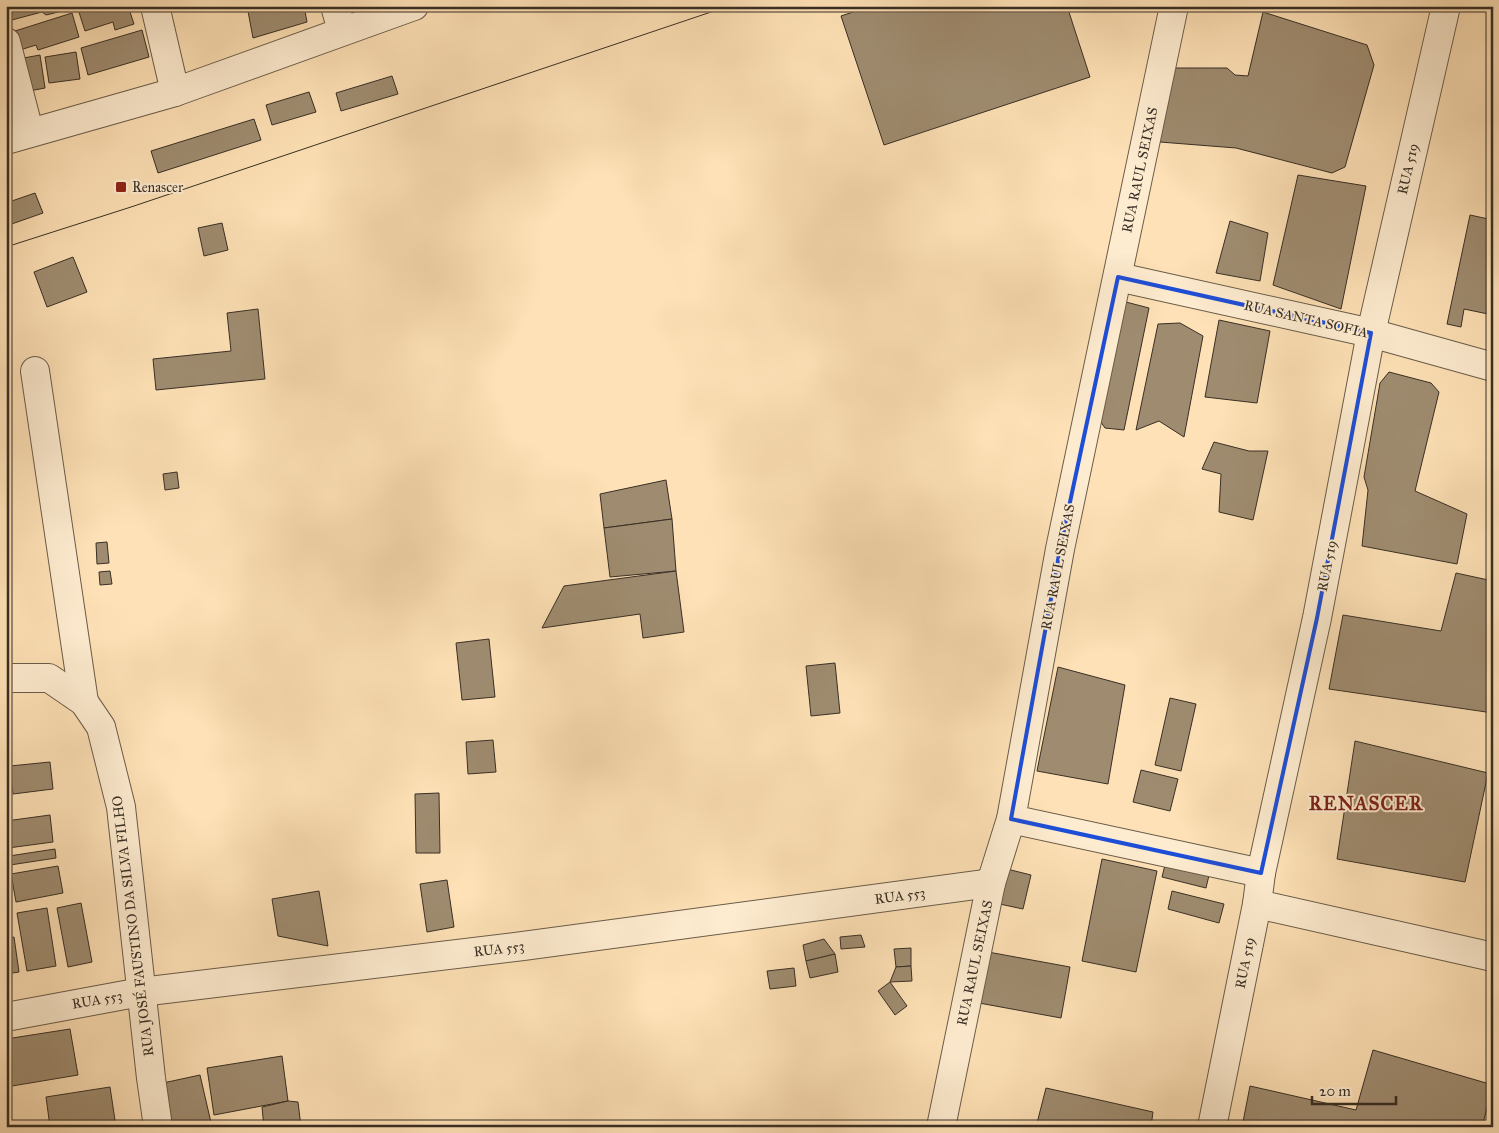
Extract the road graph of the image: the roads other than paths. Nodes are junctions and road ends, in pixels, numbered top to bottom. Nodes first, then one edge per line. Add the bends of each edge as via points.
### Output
1 (155, 6) edge
2 (414, 6) edge
3 (1174, 6) edge
4 (1446, 6) edge
5 (339, 18) edge
6 (6, 42) edge
7 (175, 92) junction
8 (18, 136) edge
9 (1118, 277) junction
10 (1371, 334) junction
11 (1493, 367) edge
12 (35, 371) dead end
13 (6, 678) edge
14 (84, 702) junction
15 (1011, 819) junction
16 (1261, 872) junction
17 (991, 883) junction
18 (1257, 904) junction
19 (1493, 957) edge
20 (141, 992) junction
21 (6, 1016) edge
22 (158, 1127) edge
23 (941, 1127) edge
24 (1212, 1127) edge

1 - 7 street
2 - 5 street
3 - 9 street, RUA RAUL SEIXAS
4 - 10 street, RUA 519
5 - 7 street
6 - 8 street
7 - 8 street
9 - 10 street, RUA SANTA SOFIA
9 - 15 street, RUA RAUL SEIXAS via 1060,549
10 - 11 street, RUA SANTA SOFIA
10 - 16 street, RUA 519 via 1317,618
12 - 14 street
13 - 14 street via 49,678
14 - 20 street, RUA JOSÉ FAUSTINO DA SILVA FILHO via 101,727 121,807
15 - 16 street
15 - 17 street, RUA RAUL SEIXAS
16 - 18 street, RUA 519
17 - 20 street, RUA 553 via 533,945
17 - 23 street, RUA RAUL SEIXAS
18 - 19 street
18 - 24 street, RUA 519
20 - 21 street, RUA 553
20 - 22 street, RUA JOSÉ FAUSTINO DA SILVA FILHO

